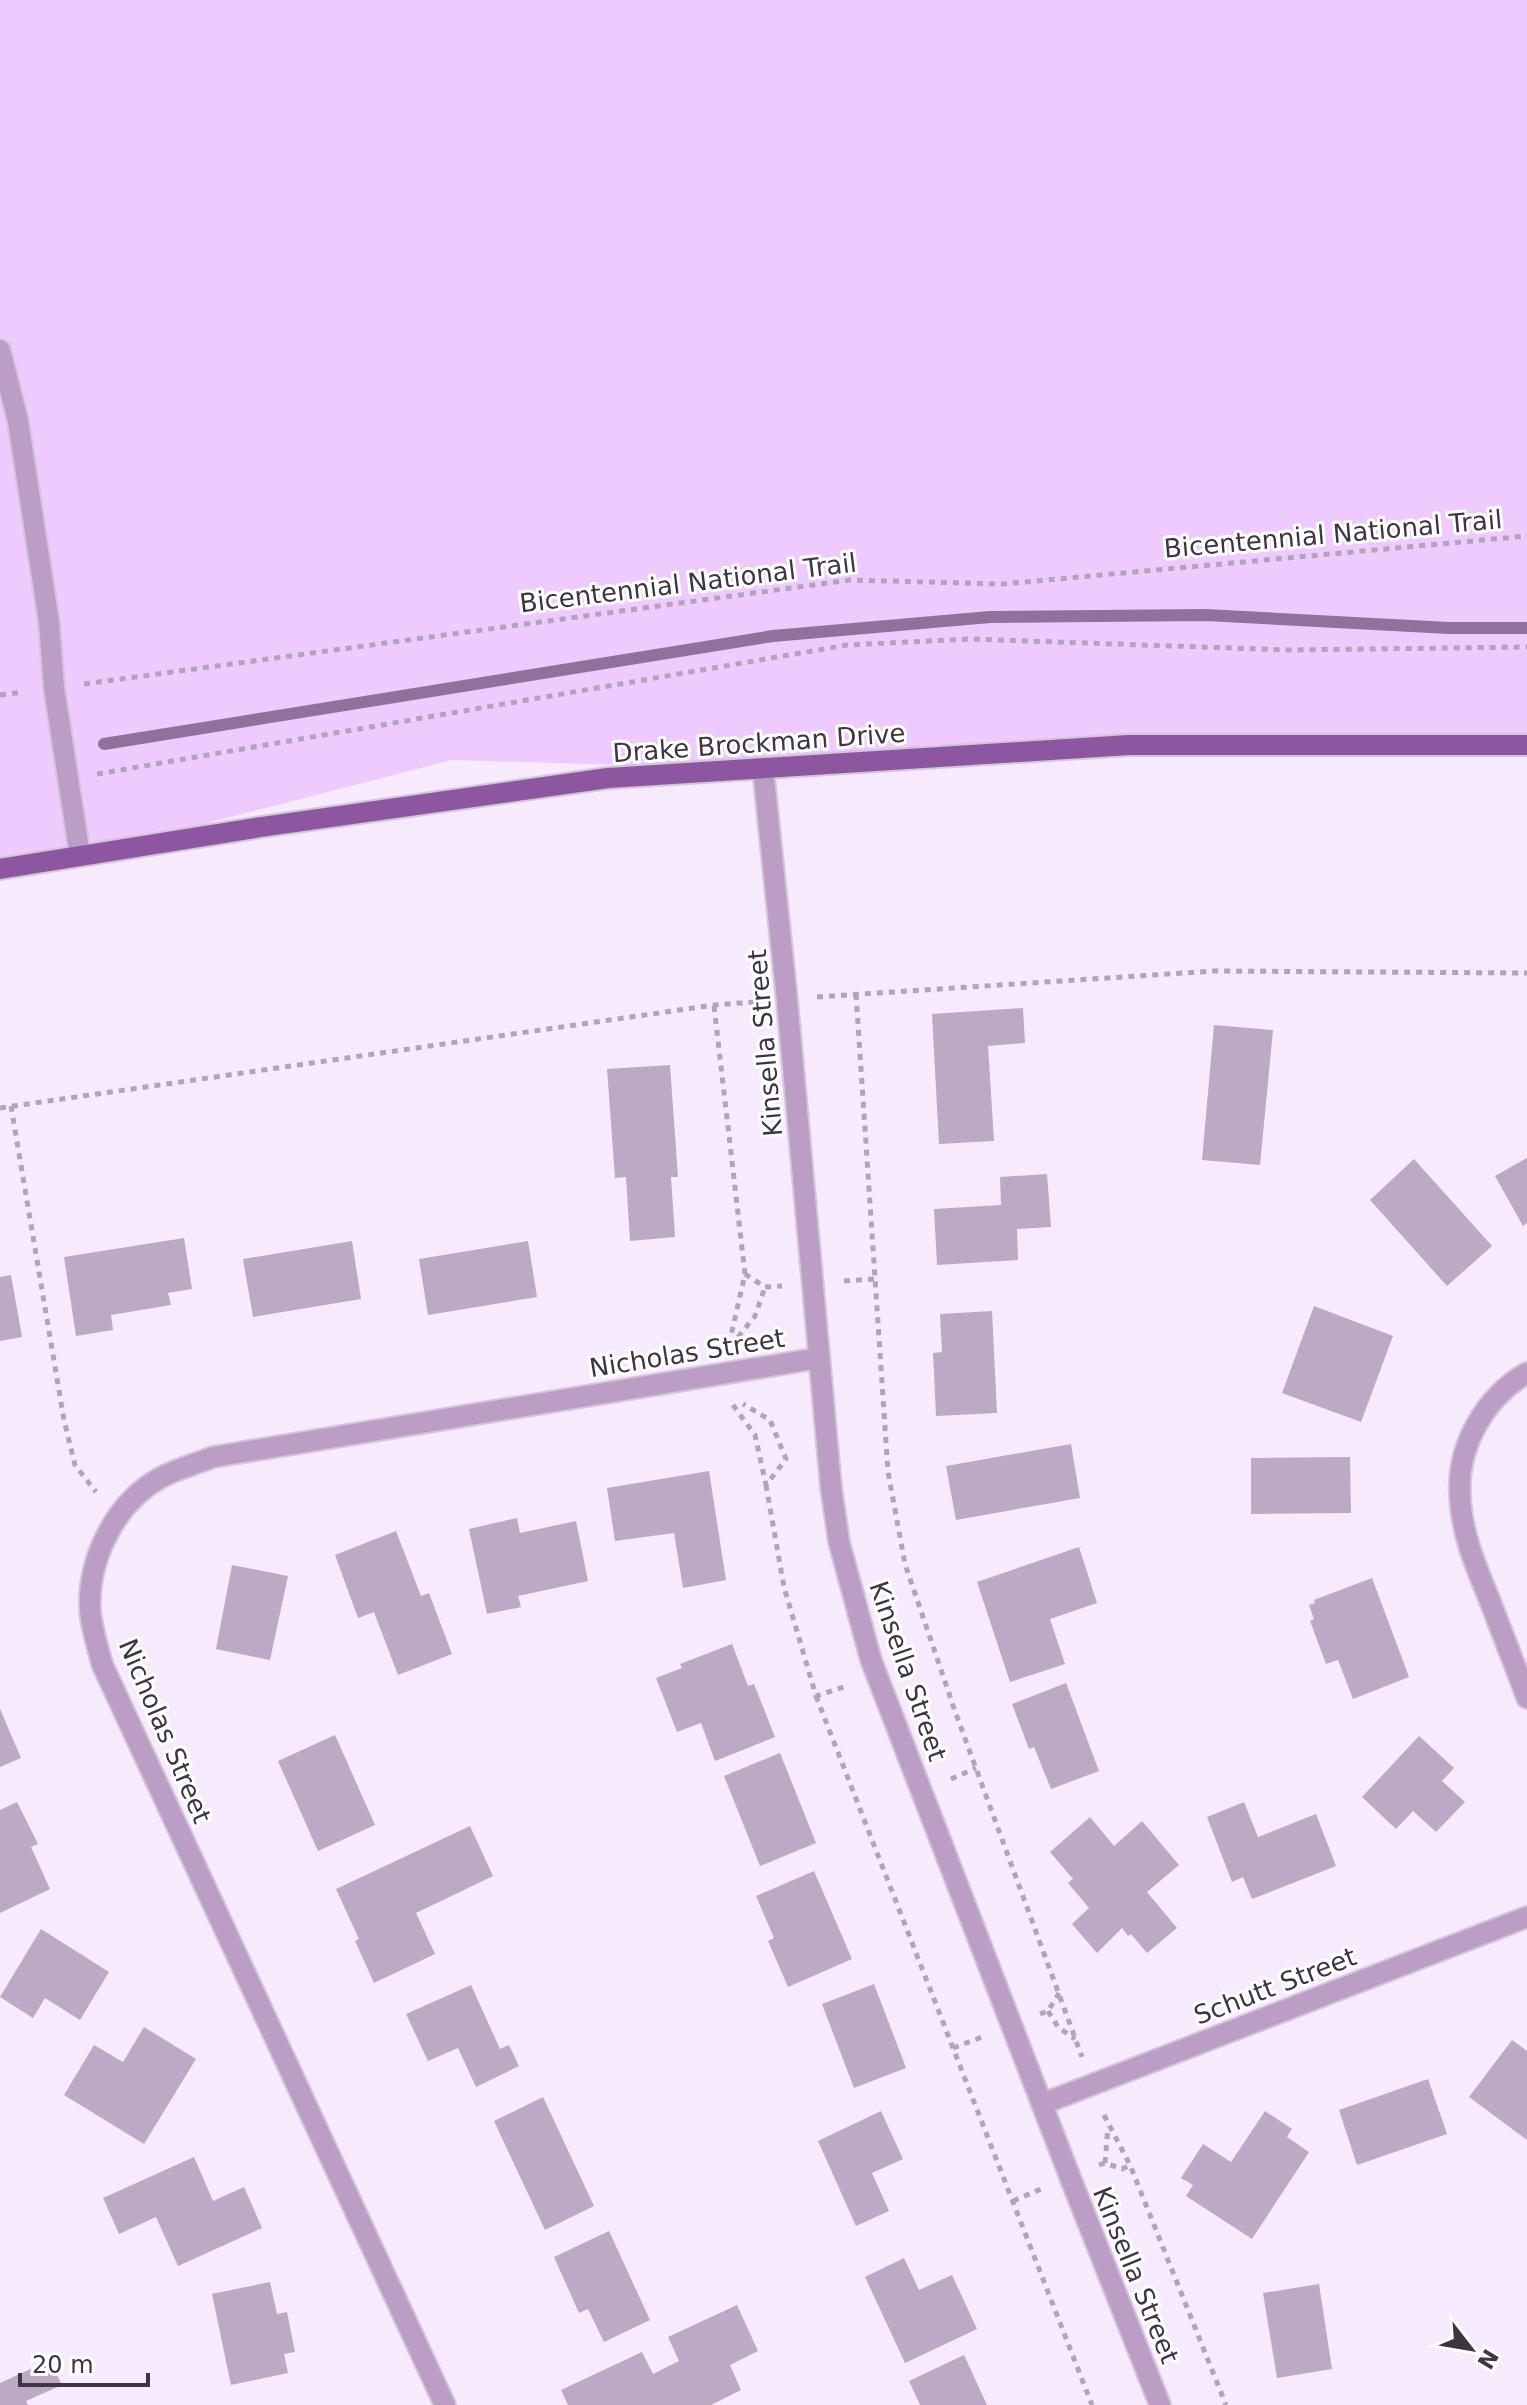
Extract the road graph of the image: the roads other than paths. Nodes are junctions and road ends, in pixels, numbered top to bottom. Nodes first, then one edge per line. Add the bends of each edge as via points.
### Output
1 (0, 350) edge
2 (1527, 745) edge
3 (763, 769) junction
4 (80, 856) junction
5 (0, 869) edge
6 (819, 1358) junction
7 (1527, 1373) edge
8 (1527, 1698) edge
9 (1527, 1917) edge
10 (1042, 2104) junction
11 (445, 2405) edge
12 (1160, 2405) edge

1 - 4 street via 18,421
2 - 3 main road, Drake Brockman Drive via 1129,745
3 - 4 main road, Drake Brockman Drive via 608,778
3 - 6 street, Kinsella Street
4 - 5 main road, Drake Brockman Drive
6 - 10 street, Kinsella Street via 839,1542 867,1649
6 - 11 street, Nicholas Street via 213,1457 161,1477 139,1493 106,1533 97,1557 90,1610 102,1664
7 - 8 street via 1491,1401 1467,1444 1459,1494 1469,1547
9 - 10 street, Schutt Street
10 - 12 street, Kinsella Street

